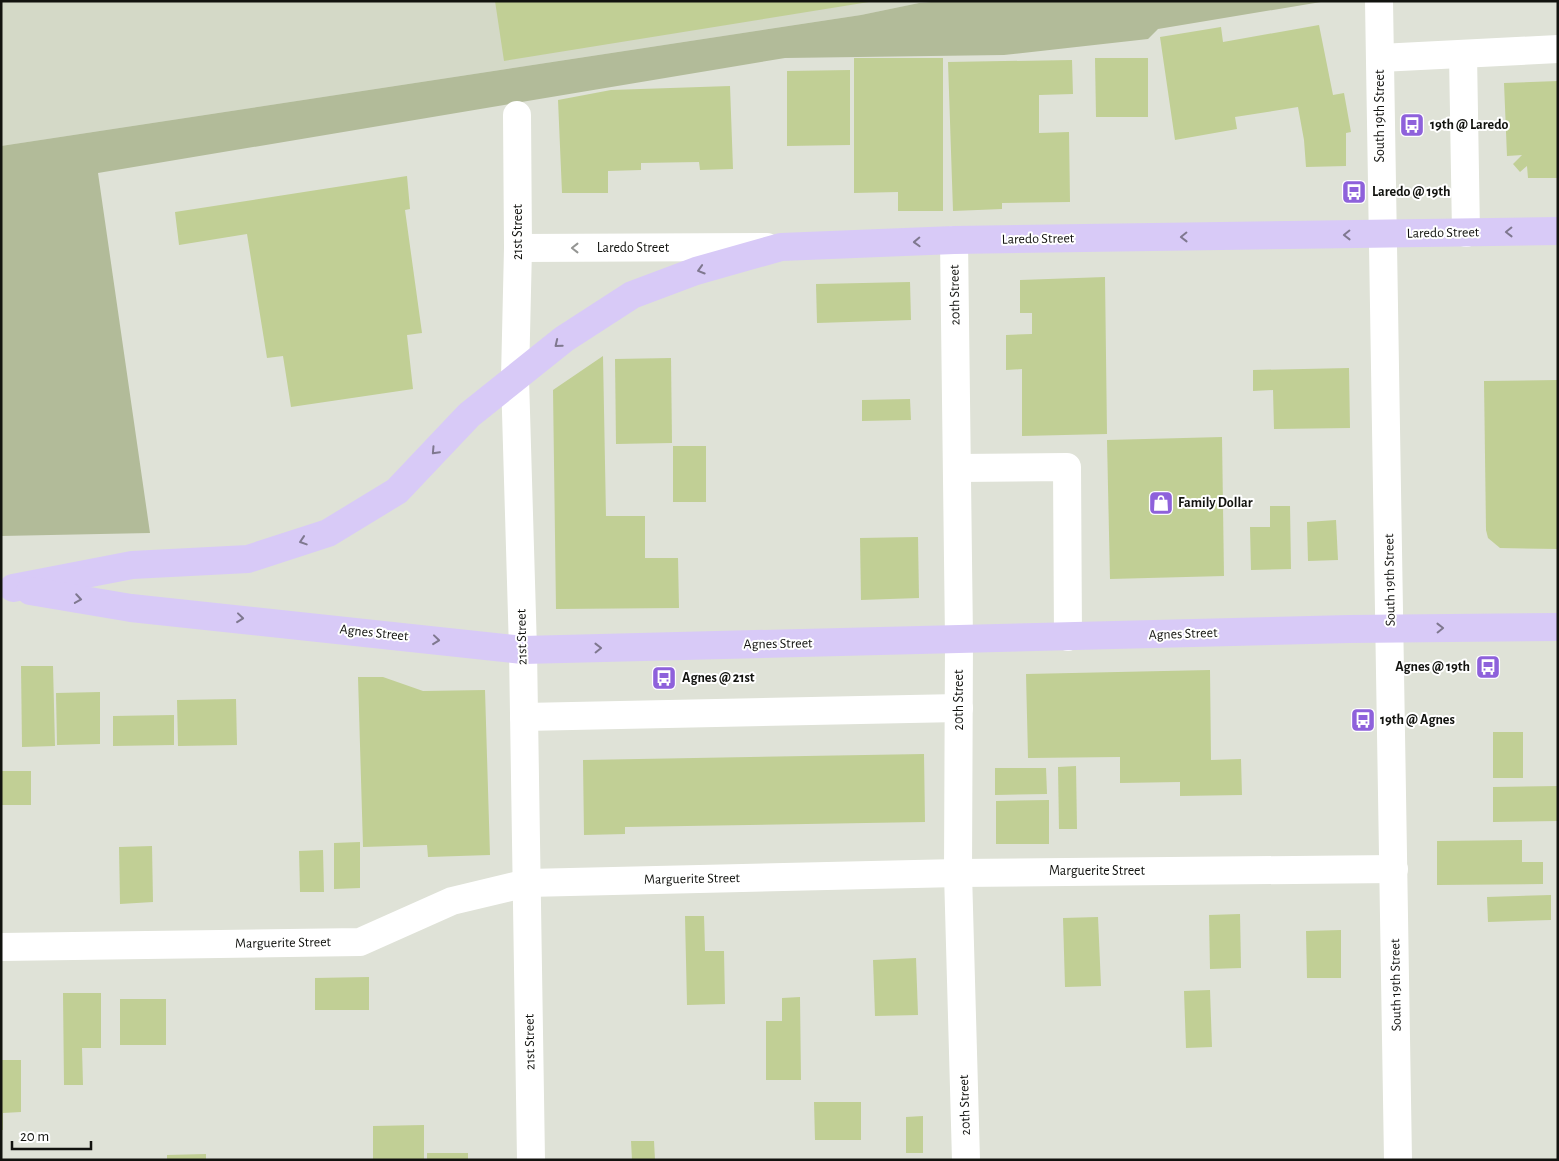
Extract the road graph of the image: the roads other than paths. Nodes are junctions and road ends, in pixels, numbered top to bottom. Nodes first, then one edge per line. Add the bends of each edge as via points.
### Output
1 (1380, 1) edge
2 (1558, 49) edge
3 (1463, 54) junction
4 (1380, 58) junction
5 (517, 115) dead end
6 (1558, 231) edge
7 (1466, 233) junction
8 (1382, 235) junction
9 (954, 240) junction
10 (782, 247) junction
11 (518, 248) junction
12 (515, 378) junction
13 (957, 468) junction
14 (7, 588) edge
15 (1558, 627) edge
16 (1391, 629) junction
17 (1068, 637) junction
18 (959, 639) junction
19 (523, 650) junction
20 (958, 708) junction
21 (524, 717) junction
22 (1394, 869) junction
23 (958, 873) junction
24 (527, 883) junction
25 (1, 947) edge
26 (531, 1160) edge
27 (966, 1160) edge
28 (1398, 1160) edge

1 - 4 street, South 19th Street
2 - 3 street
3 - 4 street
3 - 7 street
4 - 8 street, South 19th Street
5 - 11 street, 21st Street
6 -> 7 main road, Laredo Street
7 - 8 main road, Laredo Street
8 -> 9 main road, Laredo Street
8 - 16 street, South 19th Street
9 -> 10 main road, Laredo Street
9 - 13 street, 20th Street
10 -> 11 street, Laredo Street
10 -> 12 main road via 696,271 632,294 564,339
11 - 12 street, 21st Street
12 -> 14 main road via 469,415 397,492 328,533 248,559 132,565
12 - 19 street, 21st Street
13 - 17 street via 1067,467
13 - 18 street, 20th Street
14 -> 19 main road, Agnes Street via 131,608
16 -> 15 main road, Agnes Street
16 - 17 main road, Agnes Street
16 - 22 street, South 19th Street
17 - 18 main road, Agnes Street
19 -> 18 main road, Agnes Street
18 - 20 street, 20th Street
19 - 21 street, 21st Street
20 - 21 street
20 - 23 street, 20th Street
21 - 24 street, 21st Street
22 - 23 street, Marguerite Street
22 - 28 street, South 19th Street
23 - 24 street, Marguerite Street
23 - 27 street, 20th Street
24 - 25 street, Marguerite Street via 452,901 360,942
24 - 26 street, 21st Street

